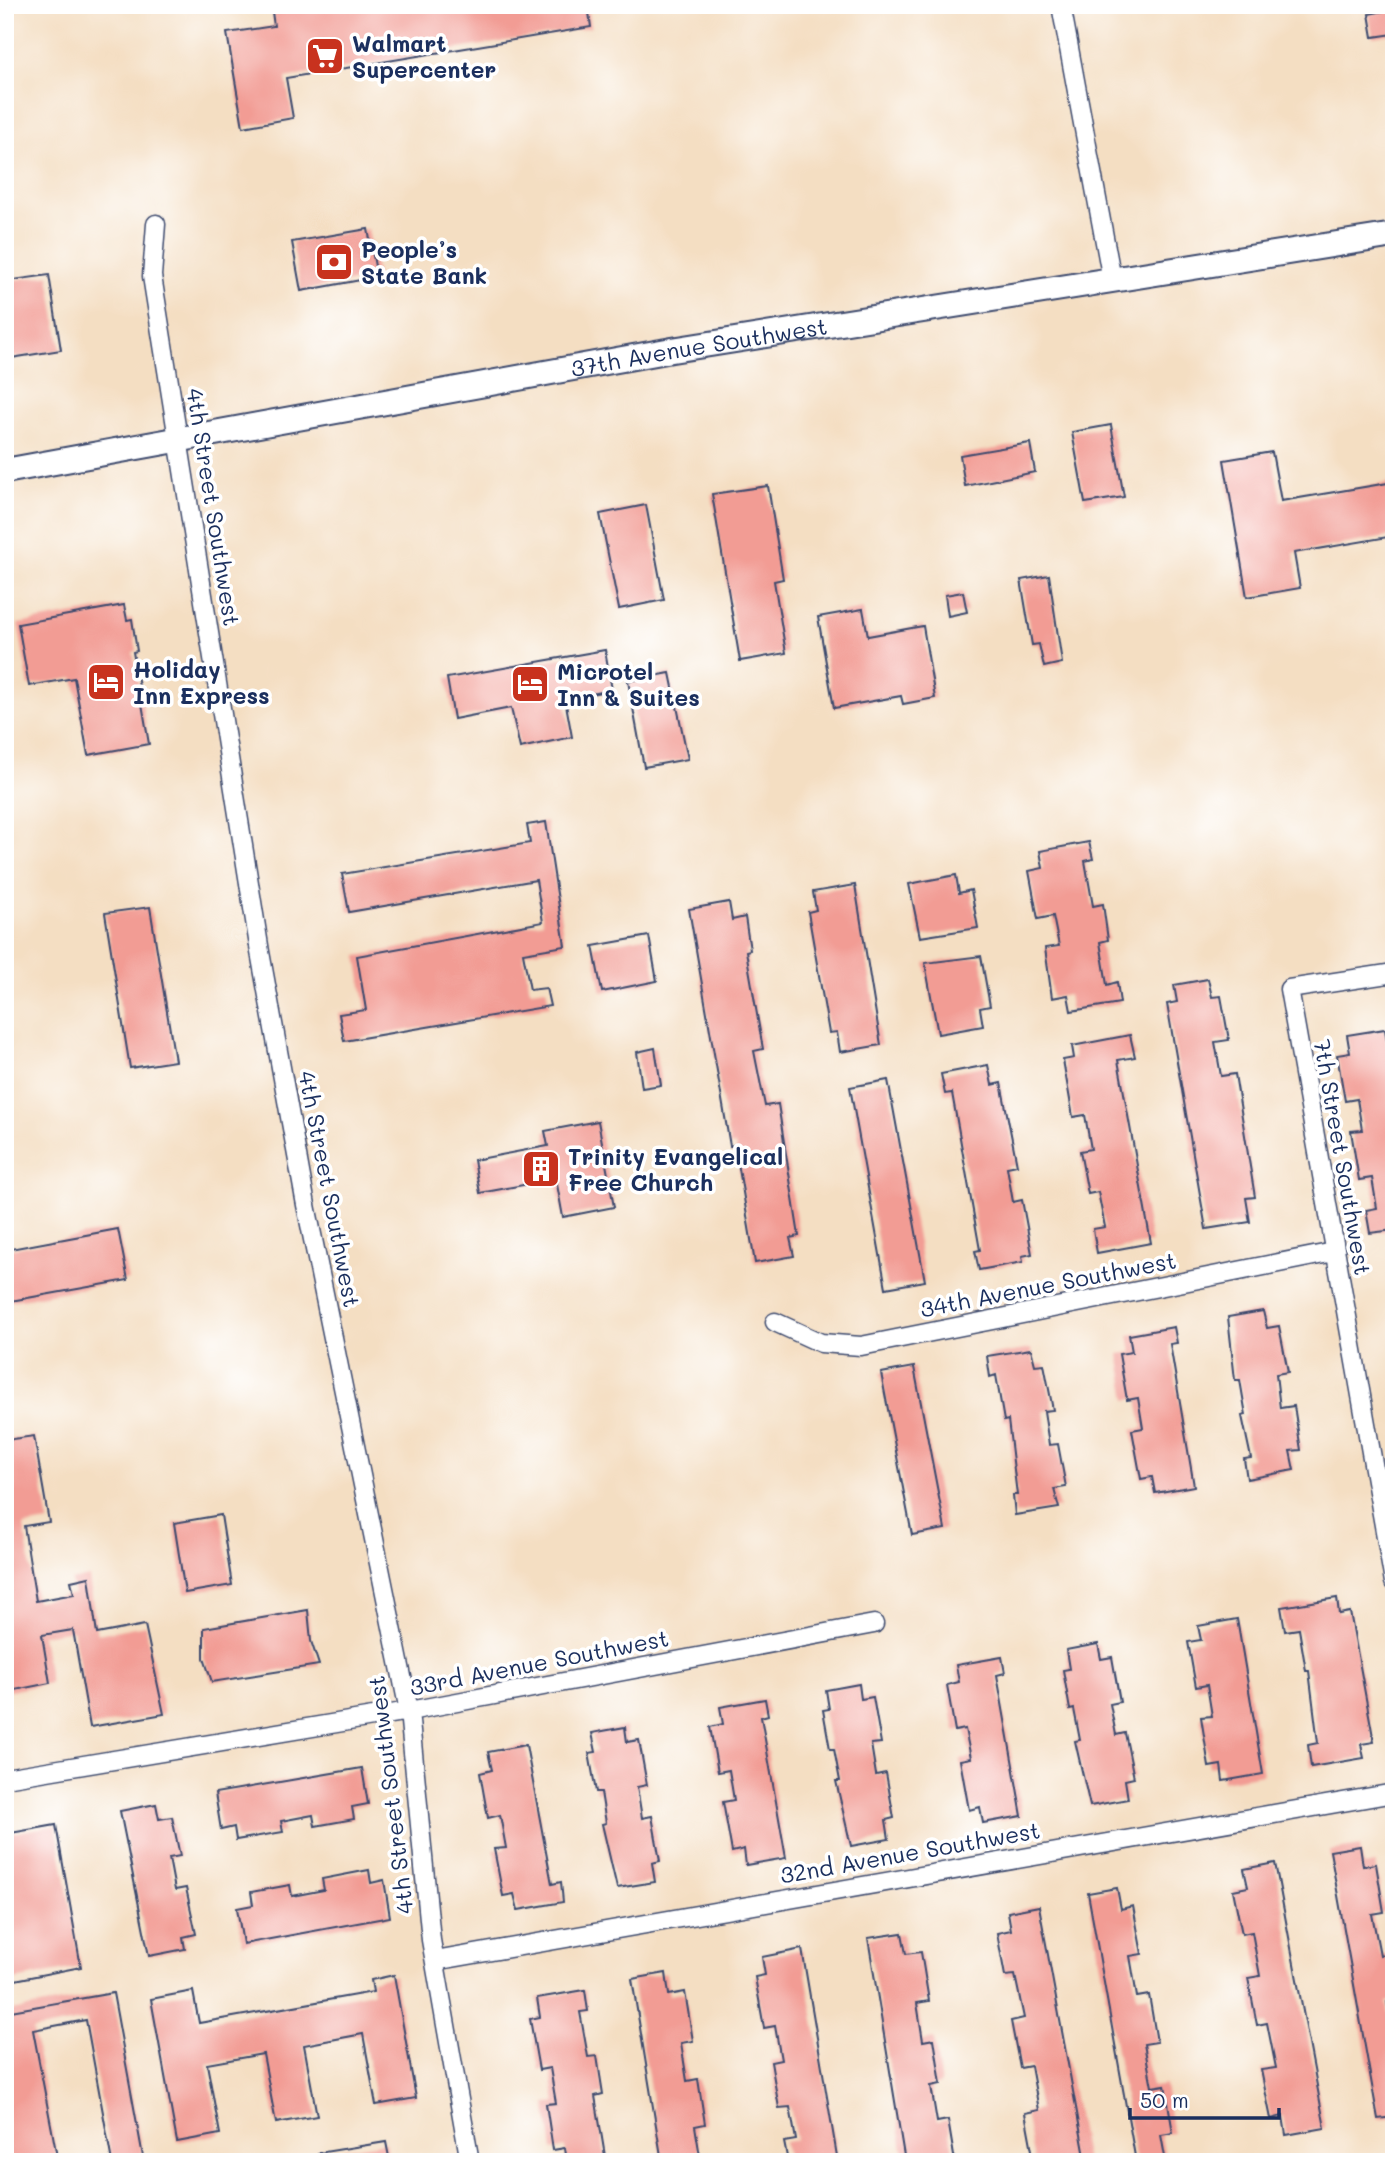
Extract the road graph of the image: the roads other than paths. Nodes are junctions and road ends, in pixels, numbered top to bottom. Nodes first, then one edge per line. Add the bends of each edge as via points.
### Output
1 (1061, 5) edge
2 (156, 224) dead end
3 (1394, 235) edge
4 (1112, 280) junction
5 (180, 438) junction
6 (5, 471) edge
7 (1394, 973) edge
8 (1334, 1252) junction
9 (775, 1322) dead end
10 (1389, 1531) edge
11 (1394, 1582) edge
12 (874, 1624) dead end
13 (409, 1711) junction
14 (5, 1778) edge
15 (1394, 1793) edge
16 (435, 1961) junction
17 (470, 2162) edge

1 - 4 street
2 - 5 street, 4th Street Southwest via 152,276
3 - 4 main road, 37th Avenue Southwest
4 - 5 main road, 37th Avenue Southwest via 672,350
5 - 6 main road, 37th Avenue Southwest
5 - 13 street, 4th Street Southwest via 232,787 298,1164
7 - 8 street, 7th Street Southwest via 1289,989
8 - 9 street, 34th Avenue Southwest via 861,1346 821,1343
8 - 10 street, 7th Street Southwest
10 - 11 street, 7th Street Southwest
12 - 13 street, 33rd Avenue Southwest
13 - 14 street, 33rd Avenue Southwest
13 - 16 street, 4th Street Southwest
15 - 16 street, 32nd Avenue Southwest
16 - 17 street, 4th Street Southwest

